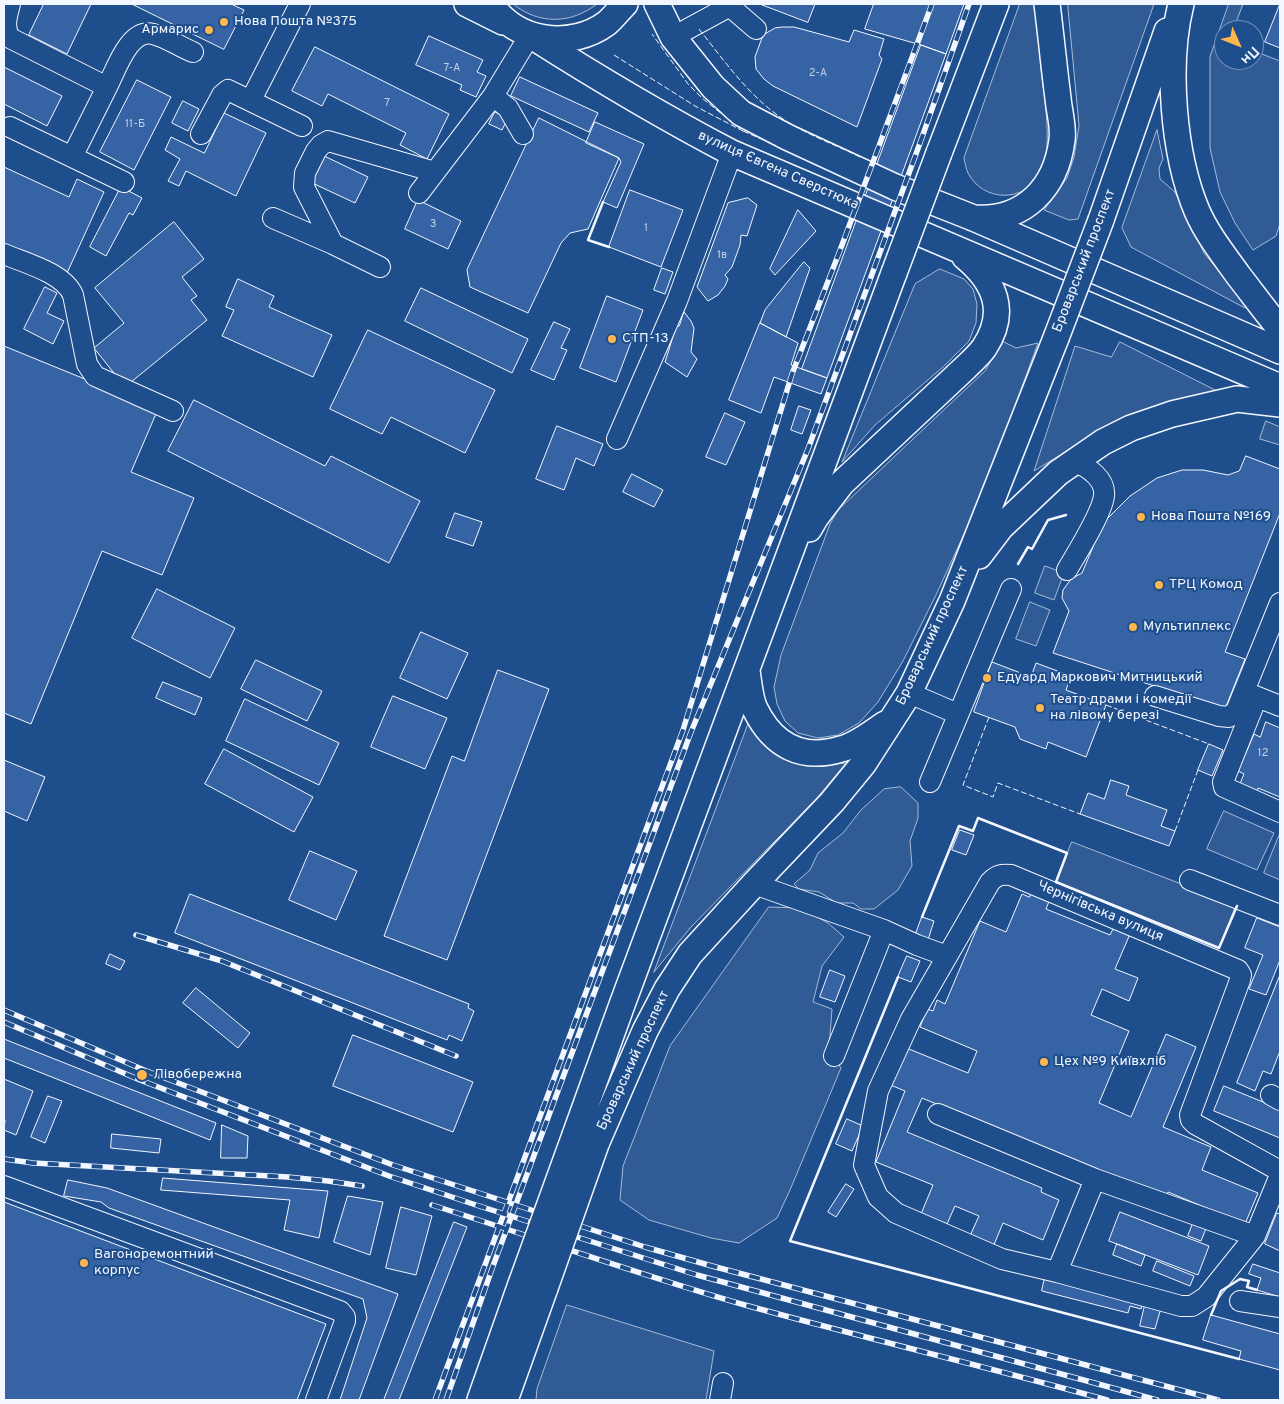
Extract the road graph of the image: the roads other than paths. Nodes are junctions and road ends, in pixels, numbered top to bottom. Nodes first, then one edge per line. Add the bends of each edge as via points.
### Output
1 (10, 4) edge
2 (300, 4) edge
3 (467, 4) edge
4 (491, 4) edge
5 (625, 4) edge
6 (657, 4) edge
7 (996, 4) edge
8 (1047, 4) edge
9 (1176, 4) edge
10 (1181, 4) edge
11 (728, 5) edge
12 (756, 29) dead end
13 (521, 31) junction
14 (673, 37) junction
15 (192, 52) dead end
16 (107, 87) junction
17 (493, 96) junction
18 (251, 100) junction
19 (302, 126) dead end
20 (10, 127) dead end
21 (201, 134) dead end
22 (523, 134) dead end
23 (732, 153) junction
24 (72, 157) junction
25 (435, 172) junction
26 (124, 182) dead end
27 (419, 193) dead end
28 (971, 217) junction
29 (273, 218) dead end
30 (333, 244) junction
31 (956, 249) junction
32 (4, 254) edge
33 (380, 267) dead end
34 (1280, 330) edge
35 (1280, 351) edge
36 (1280, 387) edge
37 (1280, 404) edge
38 (173, 411) dead end
39 (617, 439) dead end
40 (1075, 462) junction
41 (1067, 570) dead end
42 (777, 589) junction
43 (1011, 589) dead end
44 (952, 601) junction
45 (1280, 603) edge
46 (747, 671) junction
47 (909, 693) junction
48 (1251, 694) junction
49 (1155, 696) dead end
50 (1280, 706) edge
51 (958, 714) junction
52 (894, 718) junction
53 (930, 782) dead end
54 (1280, 812) edge
55 (1190, 880) dead end
56 (754, 884) junction
57 (1280, 915) edge
58 (884, 930) junction
59 (948, 956) junction
60 (834, 1056) dead end
61 (938, 1114) dead end
62 (586, 1140) junction
63 (1280, 1173) edge
64 (1095, 1179) junction
65 (4, 1186) edge
66 (1254, 1236) junction
67 (1057, 1272) junction
68 (533, 1286) junction
69 (1240, 1301) dead end
70 (1280, 1307) edge
71 (316, 1400) edge
72 (480, 1400) edge
73 (505, 1400) edge

1 - 16 lane via 6,25 10,38
2 - 18 lane
3 - 13 main road, вулиця Євгена Сверстюка
4 - 13 main road via 495,11
5 - 13 main road via 606,23 583,36 556,40
6 - 14 main road
7 - 42 main road, Броварський проспект, bridge
8 - 28 main road via 1063,138 1058,162 1040,194 1016,212 997,217
9 - 44 main road, Броварський проспект, bridge via 1101,220
10 - 34 main road via 1173,49 1173,84 1186,179 1213,242
11 - 12 lane
11 - 14 lane
13 - 17 lane
13 - 23 main road, вулиця Євгена Сверстюка
14 - 28 main road via 713,87 741,113 894,187
15 - 16 lane via 144,33 128,47
16 - 24 lane
17 - 22 lane via 508,108
17 - 25 lane
18 - 19 lane
18 - 21 lane via 232,91 224,92
20 - 24 lane
23 - 31 main road, вулиця Євгена Сверстюка
23 - 39 lane via 677,300
24 - 26 lane
25 - 27 lane
25 - 30 lane via 336,142 321,144 305,173 304,187
28 - 35 main road
29 - 30 lane
30 - 33 lane
31 - 36 main road, вулиця Євгена Сверстюка
31 - 42 main road via 979,270 993,290 996,307 992,336 966,367 842,483 816,517
32 - 38 lane via 56,276 70,287 87,364 94,376
37 - 40 main road via 1237,399 1172,414 1131,428 1103,442
40 - 41 lane via 1088,467 1098,478 1104,494 1100,508
40 - 44 main road via 1001,527 977,558
42 - 46 main road, Броварський проспект
43 - 51 lane
44 - 47 main road, Броварський проспект
45 - 48 lane
46 - 52 main road via 755,708 772,734 801,752 819,754 842,749
46 - 62 main road, Броварський проспект via 626,993
47 - 51 lane
47 - 52 main road, Броварський проспект
48 - 49 lane via 1229,717
48 - 50 lane
48 - 54 lane via 1224,787
51 - 53 lane
52 - 56 main road, Броварський проспект via 864,763 832,802
55 - 57 lane
56 - 58 lane
56 - 62 main road, Броварський проспект via 690,954 667,989
58 - 59 lane
58 - 60 lane
59 - 63 lane, Чернігівська вулиця via 990,882 1004,874 1238,970 1240,980 1190,1115 1191,1120
59 - 67 lane via 911,1019 878,1091 864,1165 878,1197 896,1213 1002,1259
61 - 64 lane
62 - 68 main road, Броварський проспект, bridge
63 - 66 lane
64 - 66 lane
64 - 67 lane
65 - 71 lane via 340,1311 345,1321
66 - 67 lane via 1206,1297 1192,1306 1181,1306
68 - 72 main road, Броварський проспект
68 - 73 main road, Броварський проспект
69 - 70 lane

